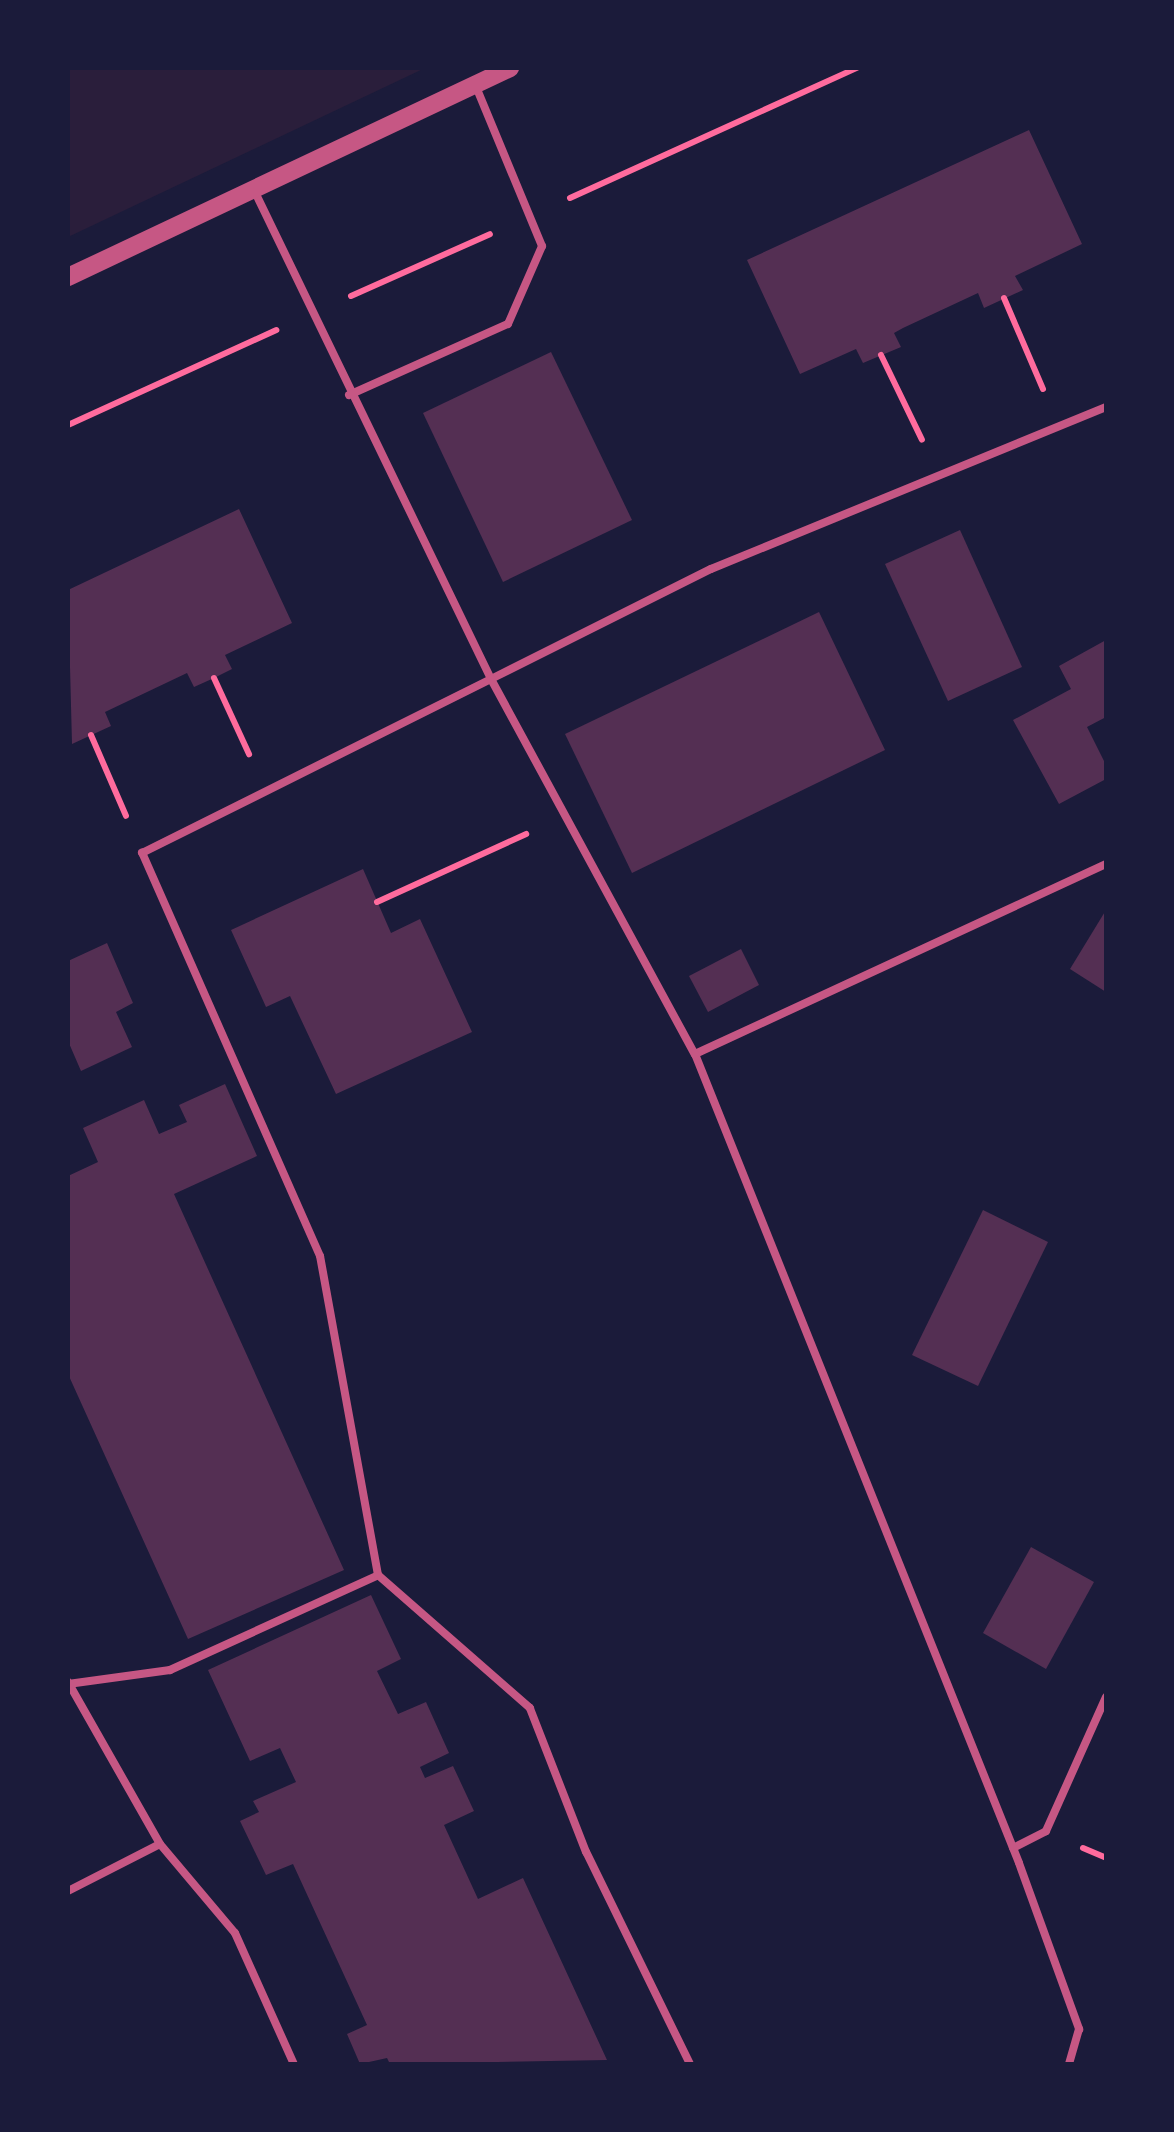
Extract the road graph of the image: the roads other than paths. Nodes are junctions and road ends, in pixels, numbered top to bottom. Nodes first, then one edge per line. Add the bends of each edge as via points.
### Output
1 (510, 68) edge
2 (475, 84) junction
3 (254, 190) junction
4 (68, 276) edge
5 (349, 395) junction
6 (1106, 407) edge
7 (491, 679) junction
8 (1106, 864) edge
9 (695, 1054) junction
10 (378, 1575) junction
11 (68, 1683) edge
12 (1106, 1697) edge
13 (160, 1844) junction
14 (1014, 1848) junction
15 (68, 1890) edge
16 (294, 2064) edge
17 (690, 2064) edge
18 (1070, 2064) edge

1 - 2 street
2 - 3 street
2 - 5 lane via 542,246 508,324
3 - 4 street
3 - 5 lane
5 - 7 lane
6 - 7 lane via 711,569
7 - 9 lane
7 - 10 lane via 142,853 320,1256
8 - 9 lane
9 - 14 lane
10 - 11 lane via 170,1670
10 - 17 lane via 530,1708 586,1852
11 - 13 lane
12 - 14 lane via 1046,1831
13 - 15 lane
13 - 16 lane via 234,1933
14 - 18 lane via 1079,2029

